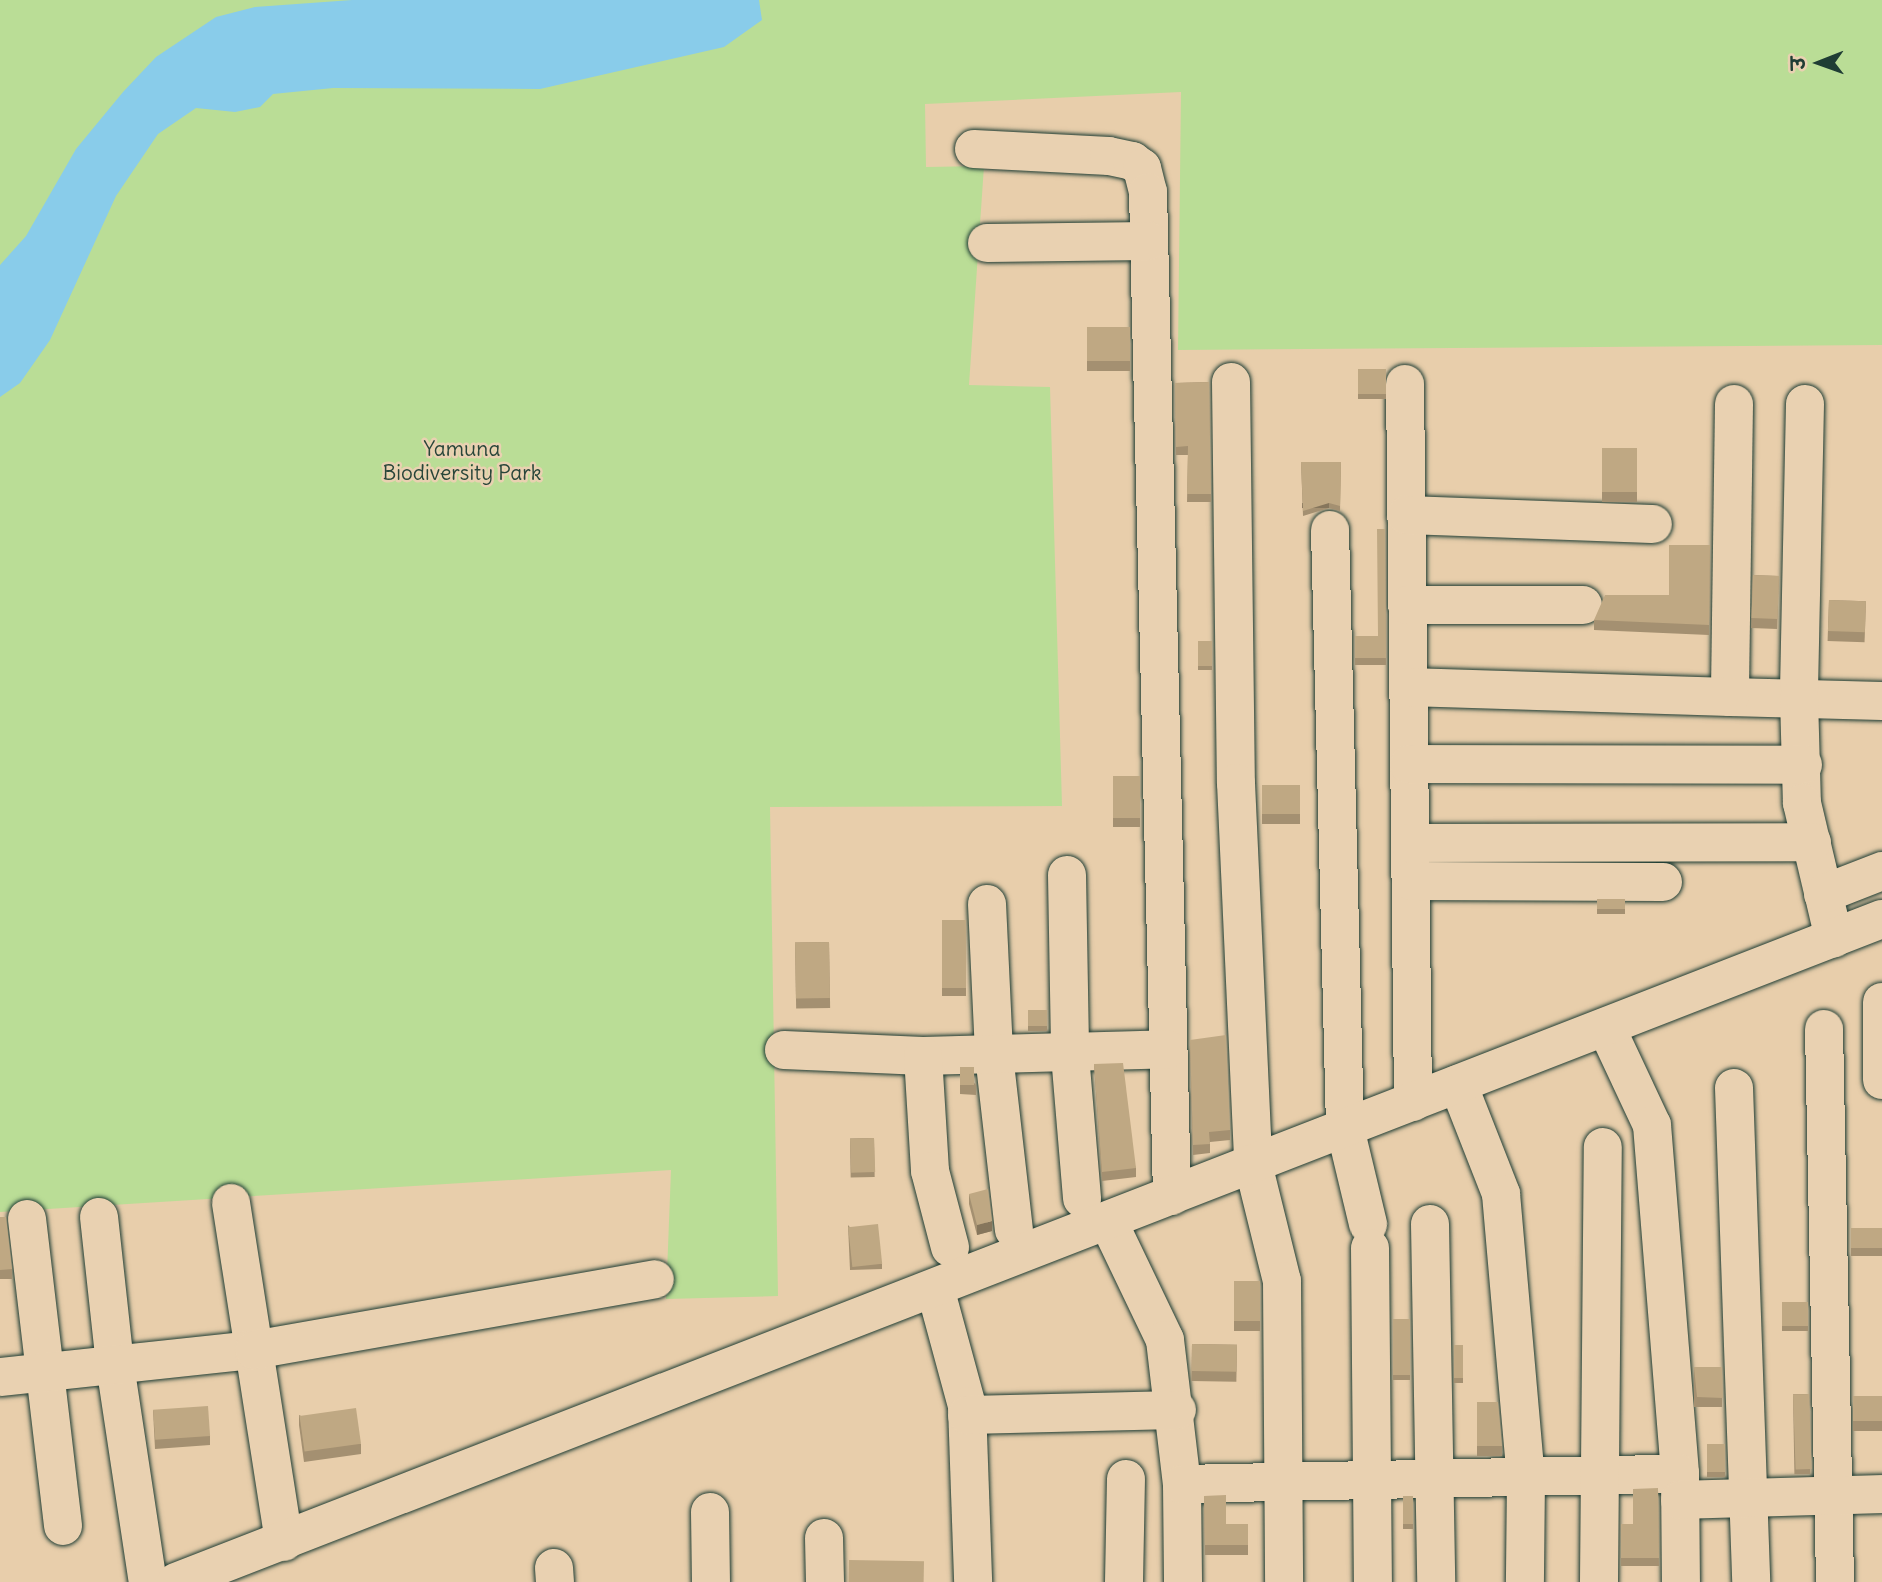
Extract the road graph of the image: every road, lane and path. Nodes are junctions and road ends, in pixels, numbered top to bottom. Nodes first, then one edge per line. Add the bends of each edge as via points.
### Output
1 (974, 149) dead end
2 (1149, 241) junction
3 (987, 243) dead end
4 (1231, 382) dead end
5 (1405, 384) dead end
6 (1734, 404) dead end
7 (1805, 404) dead end
8 (1406, 514) junction
9 (1653, 524) dead end
10 (1330, 530) dead end
11 (1407, 605) junction
12 (1583, 605) dead end
13 (1408, 687) junction
14 (1730, 697) junction
15 (1800, 698) junction
16 (1882, 701) edge
17 (1409, 764) junction
18 (1803, 765) junction
19 (1812, 842) junction
20 (1410, 843) junction
21 (1882, 871) edge
22 (1067, 875) dead end
23 (1410, 881) junction
24 (1663, 881) dead end
25 (1824, 894) junction
26 (987, 904) dead end
27 (1880, 928) edge
28 (1834, 938) junction
29 (1882, 1002) edge
30 (1605, 1027) junction
31 (1825, 1028) dead end
32 (1168, 1049) junction
33 (784, 1050) dead end
34 (995, 1055) junction
35 (1070, 1055) junction
36 (923, 1056) junction
37 (1882, 1080) edge
38 (1458, 1084) junction
39 (1734, 1088) dead end
40 (1413, 1102) junction
41 (1345, 1128) junction
42 (1603, 1147) dead end
43 (1253, 1164) junction
44 (1171, 1196) junction
45 (231, 1203) dead end
46 (1095, 1209) junction
47 (99, 1217) dead end
48 (27, 1219) dead end
49 (1430, 1224) dead end
50 (1014, 1230) dead end
51 (950, 1247) dead end
52 (655, 1279) dead end
53 (935, 1288) junction
54 (254, 1350) junction
55 (115, 1365) junction
56 (42, 1372) junction
57 (0, 1377) edge
58 (966, 1404) junction
59 (1177, 1410) junction
60 (1600, 1476) junction
61 (1526, 1478) junction
62 (1126, 1479) dead end
63 (1437, 1480) junction
64 (1373, 1481) junction
65 (1284, 1482) junction
66 (1182, 1484) junction
67 (1680, 1487) junction
68 (1833, 1493) junction
69 (1882, 1494) edge
70 (1748, 1497) junction
71 (710, 1512) dead end
72 (64, 1526) dead end
73 (824, 1538) dead end
74 (284, 1542) junction
75 (148, 1582) edge
76 (176, 1582) edge
77 (711, 1582) edge
78 (825, 1582) edge
79 (972, 1582) edge
80 (1124, 1582) edge
81 (1183, 1582) edge
82 (1284, 1582) edge
83 (1373, 1582) edge
84 (1436, 1582) edge
85 (1525, 1582) edge
86 (1599, 1582) edge
87 (1681, 1582) edge
88 (1751, 1582) edge
89 (1835, 1582) edge

1 - 2 street via 1132,161 1142,168 1148,192
2 - 3 street
2 - 32 street
4 - 43 street via 1236,783
5 - 8 street
6 - 14 street
7 - 15 street
8 - 9 street
8 - 11 street
10 - 41 street
11 - 12 street
11 - 13 street
13 - 14 street
13 - 17 street
14 - 15 street
15 - 16 street
15 - 18 street
17 - 18 street
17 - 20 street
18 - 19 street via 1802,803
19 - 20 street
19 - 25 street
20 - 23 street
21 - 25 street
22 - 35 street
23 - 24 street
23 - 40 street
25 - 28 street
26 - 34 street
27 - 28 street
28 - 30 street
29 - 37 street
30 - 38 street
30 - 67 street via 1651,1121
31 - 68 street
32 - 35 street
32 - 44 street
33 - 36 street
34 - 35 street
34 - 36 street
34 - 50 street
35 - 46 street
36 - 51 street via 930,1171
38 - 40 street
38 - 61 street via 1500,1189
39 - 70 street
40 - 41 street
41 - 43 street
41 - 64 street via 1369,1236
42 - 60 street
43 - 44 street
43 - 65 street via 1281,1277
44 - 46 street
45 - 54 street
46 - 53 street
46 - 59 street via 1160,1329
47 - 55 street
48 - 56 street
49 - 63 street
52 - 54 street
53 - 58 street
53 - 74 street
54 - 55 street
54 - 74 street
55 - 56 street
55 - 75 street
56 - 57 street
56 - 72 street
58 - 59 street
58 - 79 street
59 - 66 street
60 - 61 street
60 - 67 street
60 - 86 street
61 - 63 street
61 - 85 street
62 - 80 street
63 - 64 street
63 - 84 street
64 - 65 street
64 - 83 street
65 - 66 street
65 - 82 street
66 - 81 street
67 - 70 street
67 - 87 street
68 - 69 street
68 - 70 street
68 - 89 street
70 - 88 street
71 - 77 street
73 - 78 street
74 - 76 street

